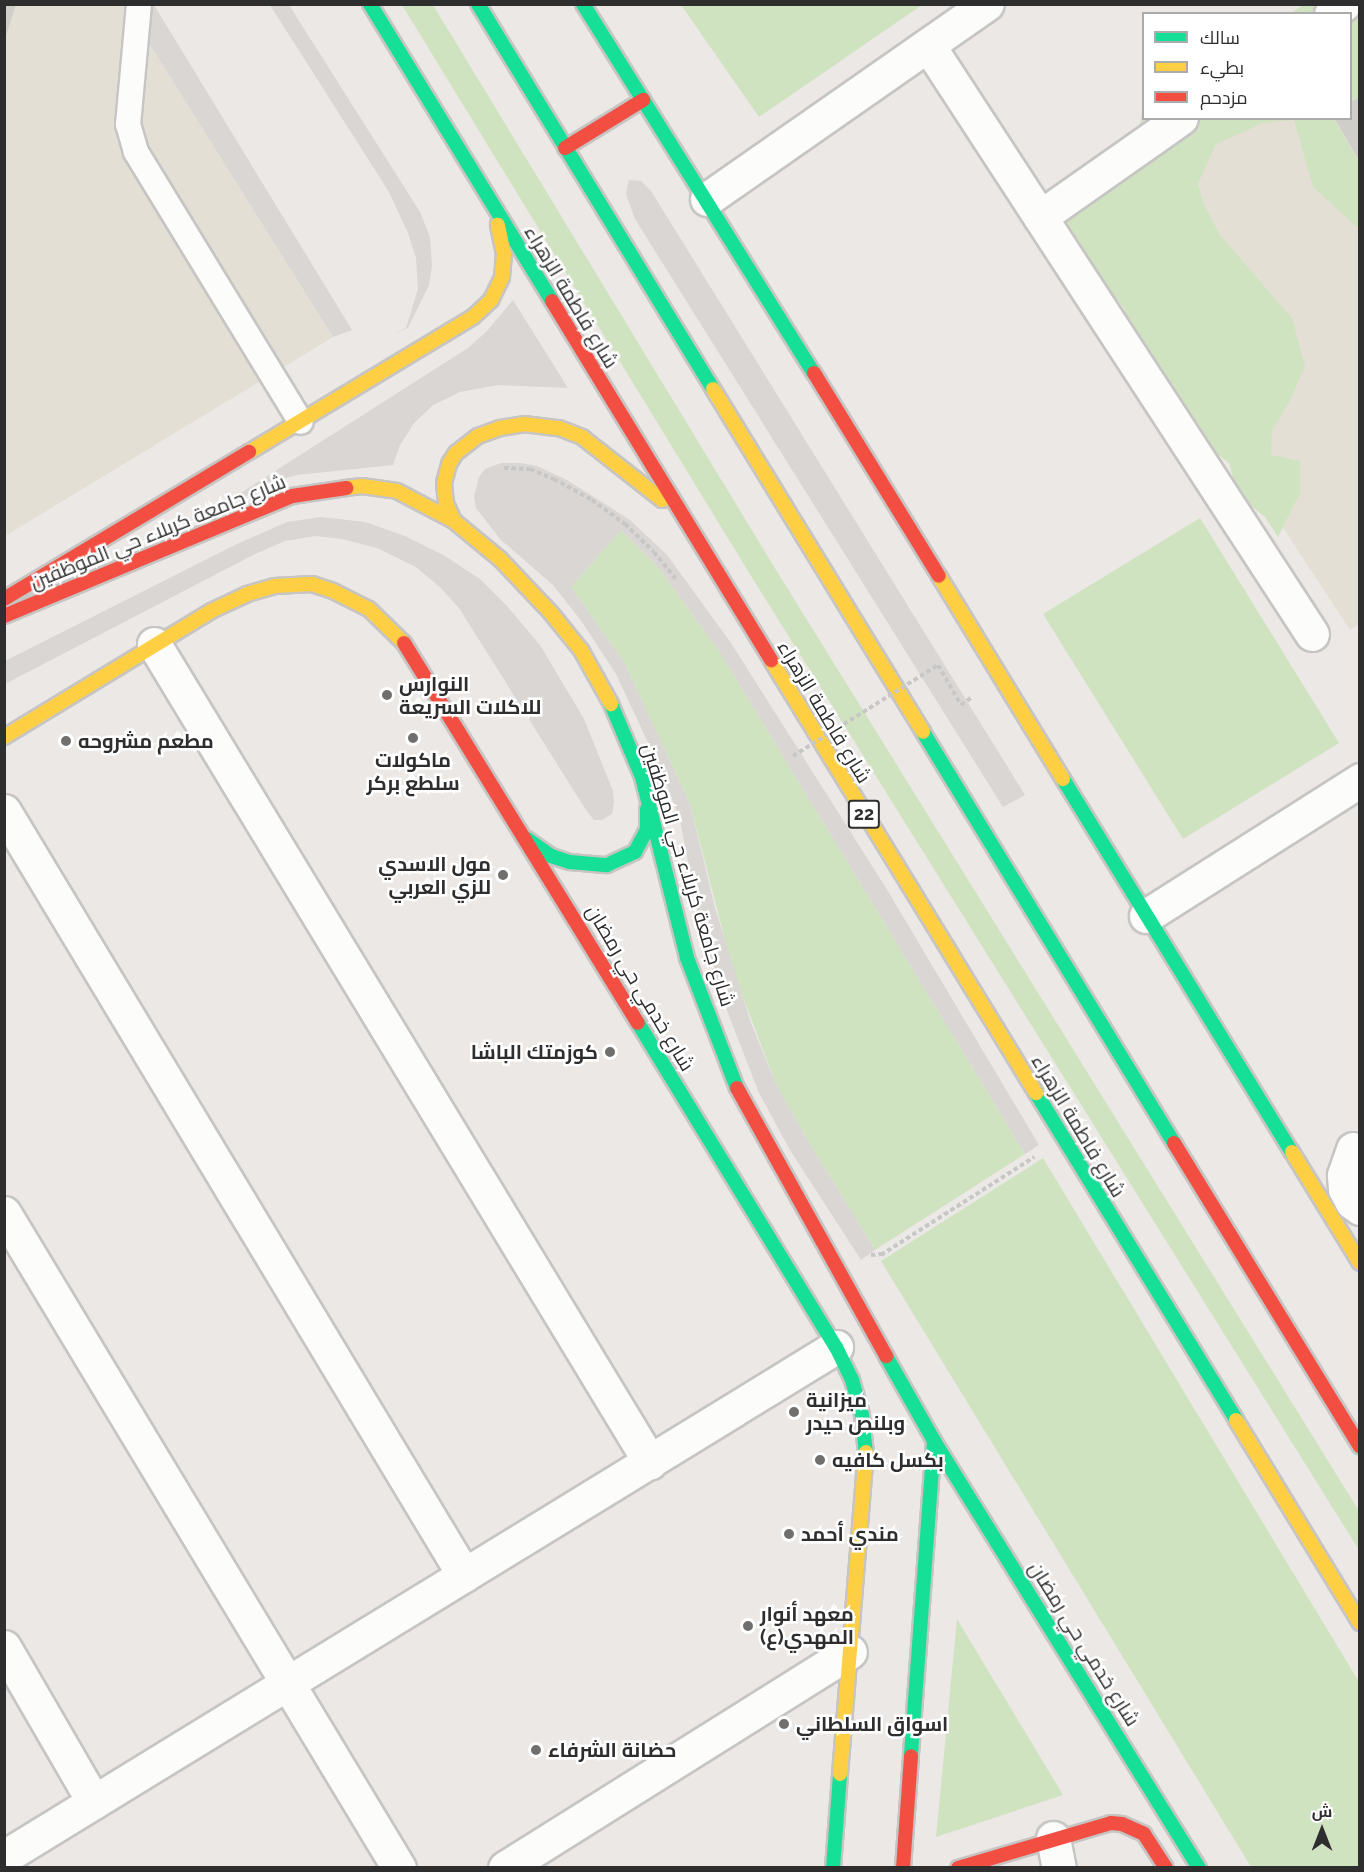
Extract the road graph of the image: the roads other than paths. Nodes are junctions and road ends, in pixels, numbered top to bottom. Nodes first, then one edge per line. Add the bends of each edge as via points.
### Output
1 (139, 4) edge
2 (370, 4) edge
3 (478, 4) edge
4 (583, 4) edge
5 (987, 4) edge
6 (928, 45) junction
7 (643, 100) junction
8 (1178, 120) edge
9 (565, 148) junction
10 (485, 193) junction
11 (707, 199) junction
12 (1040, 217) junction
13 (301, 422) junction
14 (454, 521) junction
15 (687, 525) junction
16 (4, 599) edge
17 (4, 616) edge
18 (1312, 634) dead end
19 (154, 644) junction
20 (4, 736) edge
21 (642, 777) junction
22 (1359, 780) edge
23 (4, 811) edge
24 (524, 836) junction
25 (1146, 916) junction
26 (1356, 1147) edge
27 (1306, 1175) junction
28 (1359, 1208) edge
29 (4, 1214) edge
30 (1358, 1254) edge
31 (836, 1347) junction
32 (934, 1441) junction
33 (1359, 1446) edge
34 (650, 1461) junction
35 (464, 1575) junction
36 (1359, 1621) edge
37 (4, 1647) edge
38 (850, 1652) junction
39 (287, 1684) junction
40 (94, 1803) junction
41 (1056, 1852) edge
42 (4, 1857) edge
43 (399, 1868) edge
44 (506, 1868) edge
45 (834, 1868) edge
46 (903, 1868) edge
47 (958, 1868) edge
48 (1166, 1868) edge
49 (1199, 1868) edge

1 - 13 lane via 128,124 136,152
2 - 10 main road, شارع فاطمة الزهراء / 22
3 - 9 main road
4 - 7 main road
5 - 6 street
6 - 11 street
6 - 12 street
7 - 9 main road
7 - 11 main road
8 - 12 street
9 - 33 main road
10 - 13 main road via 500,229 504,254 502,277 491,300 464,322
10 - 15 main road, شارع فاطمة الزهراء / 22
11 - 25 main road
12 - 18 street
13 - 16 main road
14 - 15 main road via 446,503 444,483 456,453 478,436 524,424 559,428 582,437
14 - 17 main road, شارع جامعة كربلاء حي الموظفين via 397,491 362,486 309,492 240,516
14 - 21 main road, شارع جامعة كربلاء حي الموظفين via 500,559 581,650 613,708
15 - 36 main road, شارع فاطمة الزهراء / 22
19 - 20 main road
19 - 24 main road, شارع خدمي حي رمضان via 211,611 275,586 312,584 353,600 387,624 410,650
19 - 34 street
21 - 24 main road via 647,829 635,852 622,860 607,865 570,862 537,848
21 - 32 main road, شارع جامعة كربلاء حي الموظفين via 687,958 736,1086
22 - 25 street
23 - 35 street
24 - 31 main road, شارع خدمي حي رمضان
25 - 27 main road
26 - 27 street
26 - 28 street via 1344,1175 1345,1189
27 - 30 main road
29 - 39 street
31 - 34 street
31 - 38 main road, شارع خدمي حي رمضان via 860,1407 866,1452
32 - 46 main road
32 - 49 main road, شارع خدمي حي رمضان
34 - 35 street
35 - 39 street
37 - 40 street
38 - 44 street
38 - 45 main road, شارع خدمي حي رمضان
39 - 40 street
39 - 43 street
40 - 42 street
41 - 47 main road
41 - 48 main road via 1111,1823 1122,1824 1144,1834

